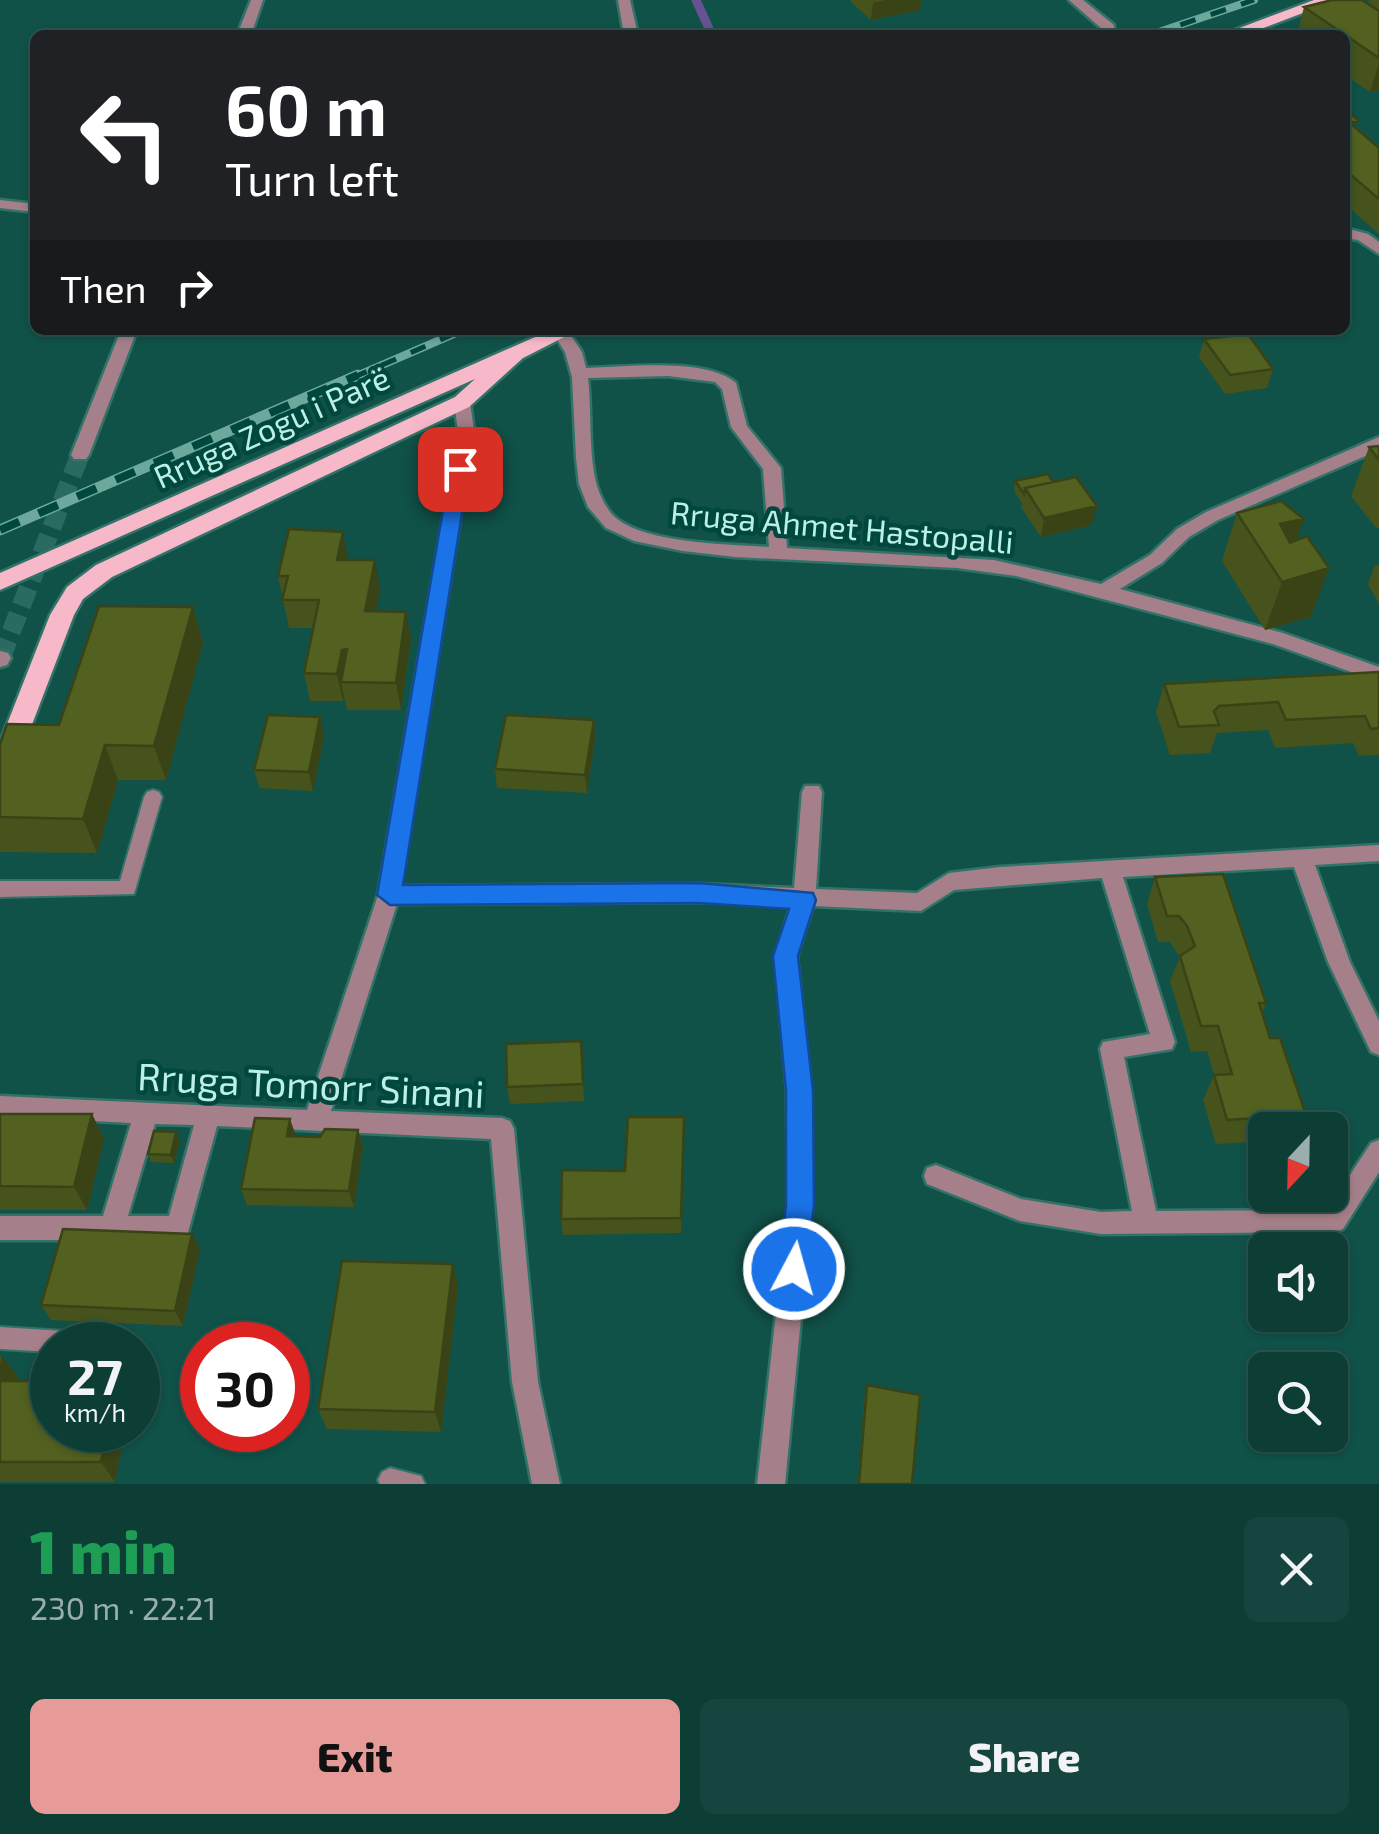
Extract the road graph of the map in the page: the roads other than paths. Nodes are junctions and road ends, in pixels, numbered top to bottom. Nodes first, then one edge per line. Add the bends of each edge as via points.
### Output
1 (257, 0) edge
2 (624, 0) edge
3 (1076, 0) edge
4 (1330, 0) edge
5 (246, 30) edge
6 (629, 30) edge
7 (1109, 30) edge
8 (1243, 30) edge
9 (30, 201) edge
10 (0, 204) edge
11 (30, 207) edge
12 (1350, 234) edge
13 (1379, 250) edge
14 (127, 335) edge
15 (558, 335) edge
16 (567, 335) edge
17 (516, 353) junction
18 (577, 373) junction
19 (462, 402) junction
20 (1379, 443) edge
21 (80, 454) tunnel mouth
22 (778, 550) junction
23 (0, 582) edge
24 (1103, 591) junction
25 (1379, 675) edge
26 (0, 774) edge
27 (812, 792) dead end
28 (153, 798) dead end
29 (1379, 853) edge
30 (1303, 861) junction
31 (1110, 869) junction
32 (0, 890) edge
33 (390, 895) junction
34 (804, 900) junction
35 (1379, 1045) edge
36 (0, 1106) edge
37 (146, 1113) junction
38 (208, 1117) junction
39 (315, 1122) junction
40 (1379, 1151) edge
41 (936, 1176) dead end
42 (1146, 1220) junction
43 (0, 1228) edge
44 (112, 1228) junction
45 (0, 1338) edge
46 (30, 1340) edge
47 (546, 1484) edge
48 (771, 1484) edge

1 - 5 street
2 - 6 street
3 - 7 street
4 - 8 main road
9 - 10 street
10 - 11 street
12 - 13 street
14 - 21 street
15 - 17 main road, Rruga Zogu i Parë
16 - 18 street, Rruga Ahmet Hastopalli
17 - 19 main road
17 - 23 main road, Rruga Zogu i Parë
18 - 22 street, Rruga Ahmet Hastopalli via 592,498 611,524 653,540
18 - 22 street via 668,371 720,378 730,387 739,427 772,468
19 - 26 main road via 104,571 75,593
19 - 33 street via 466,430
20 - 24 street via 1212,516
22 - 24 street, Rruga Ahmet Hastopalli via 952,560
24 - 25 street, Rruga Ahmet Hastopalli
27 - 34 street
28 - 32 lane via 126,889
29 - 30 street
30 - 31 street
30 - 35 street via 1339,962
31 - 34 street via 948,882 921,902
31 - 42 street via 1164,1042 1111,1049
33 - 34 street via 699,893
33 - 39 street
34 - 48 street via 786,956 799,1091 800,1205
36 - 37 street, Rruga Tomorr Sinani
37 - 38 street, Rruga Tomorr Sinani
37 - 44 street
38 - 39 street, Rruga Tomorr Sinani
38 - 44 street via 178,1228
39 - 47 street, Rruga Tomorr Sinani via 502,1129 525,1382
40 - 42 street via 1334,1221
41 - 42 street via 1020,1210 1101,1222
43 - 44 street
45 - 46 lane

